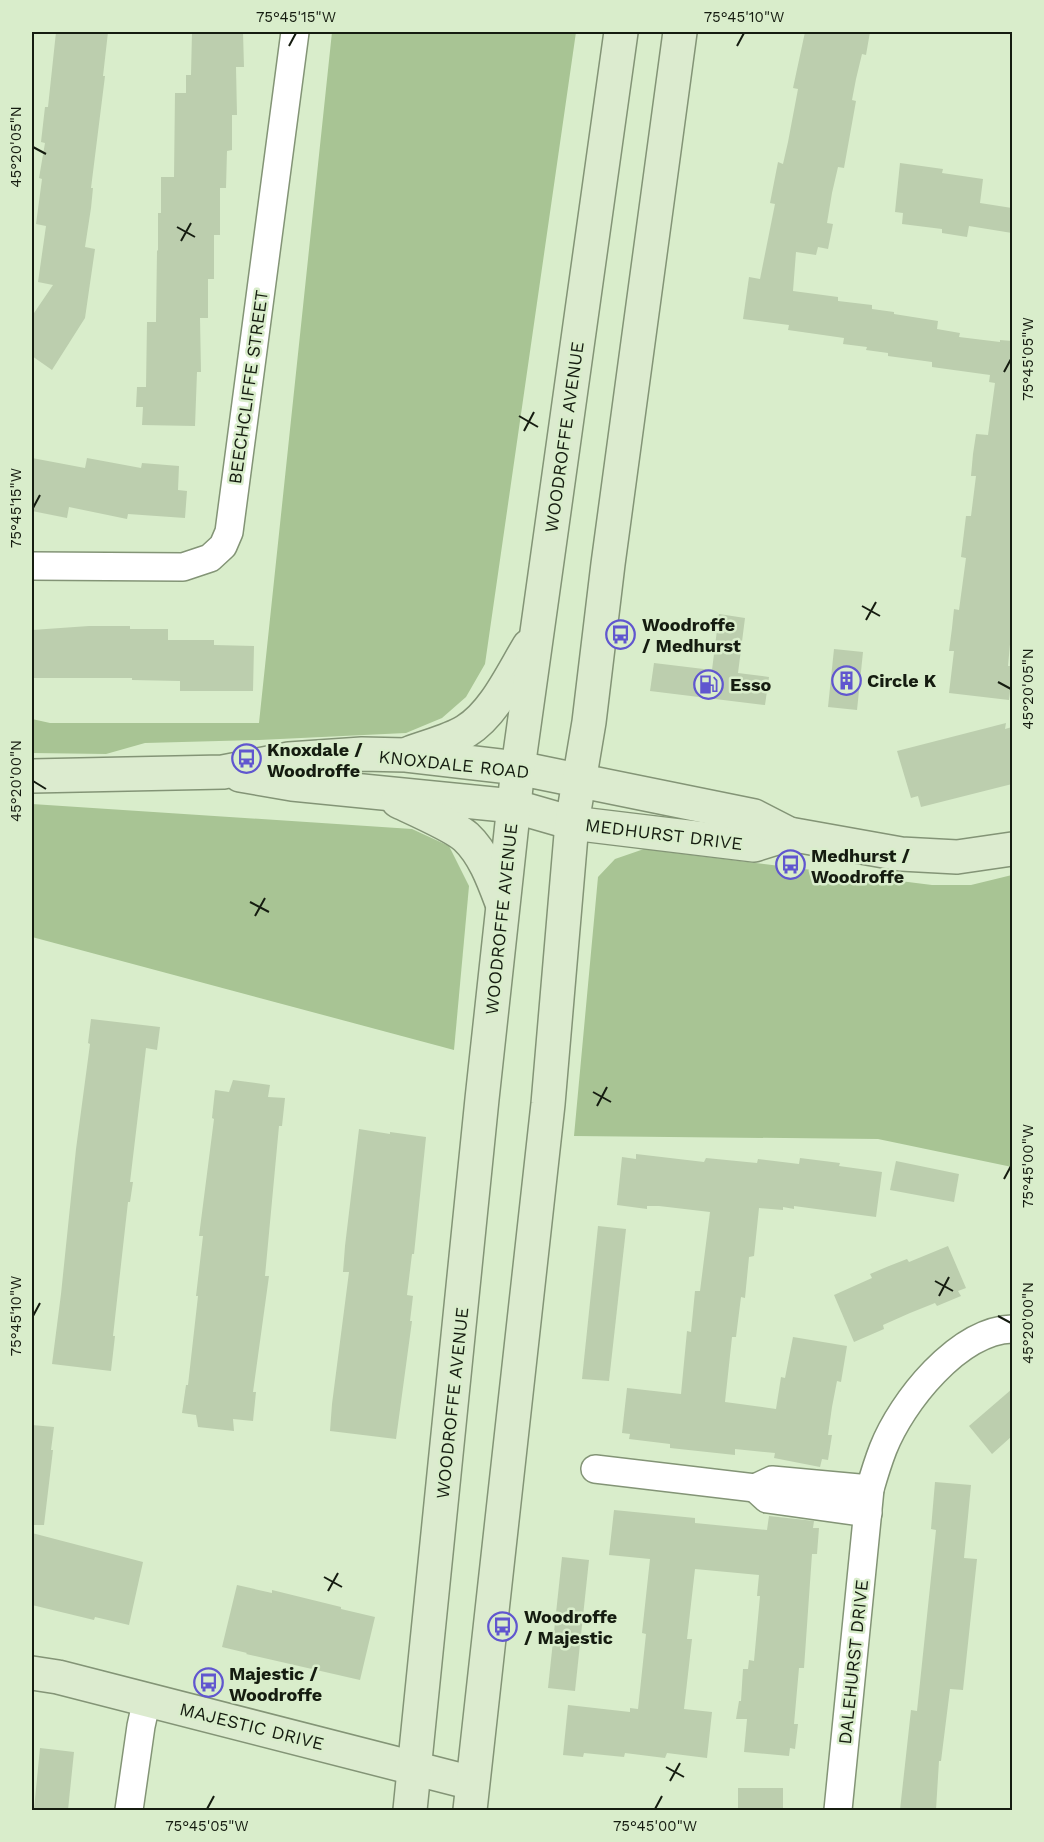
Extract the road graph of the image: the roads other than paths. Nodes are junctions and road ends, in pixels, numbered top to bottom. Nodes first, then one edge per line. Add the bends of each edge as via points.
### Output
1 (295, 32) edge
2 (621, 32) edge
3 (680, 32) edge
4 (32, 566) edge
5 (535, 636) junction
6 (406, 755) junction
7 (518, 768) junction
8 (223, 772) junction
9 (32, 776) edge
10 (578, 782) junction
11 (380, 791) junction
12 (513, 806) junction
13 (572, 823) junction
14 (789, 834) junction
15 (1012, 849) edge
16 (503, 907) junction
17 (1012, 1329) edge
18 (594, 1469) dead end
19 (869, 1501) junction
20 (32, 1673) edge
21 (147, 1700) junction
22 (415, 1769) junction
23 (471, 1797) edge
24 (129, 1810) edge
25 (410, 1810) edge
26 (838, 1810) edge

1 - 4 street, BEECHCLIFFE STREET via 231,520 223,546 210,558 183,567
2 - 5 main road, WOODROFFE AVENUE
3 - 10 main road
5 - 6 main road via 476,725
5 - 7 main road, WOODROFFE AVENUE
6 - 7 main road, KNOXDALE ROAD
6 - 8 main road, KNOXDALE ROAD via 289,759
7 - 10 main road, KNOXDALE ROAD
7 - 12 main road, WOODROFFE AVENUE
8 - 9 main road, KNOXDALE ROAD
8 - 11 main road, KNOXDALE ROAD via 292,784
10 - 13 main road
10 - 14 main road, MEDHURST DRIVE via 754,816
11 - 12 main road, KNOXDALE ROAD
11 - 16 main road via 464,835 480,853
12 - 13 main road, KNOXDALE ROAD
12 - 16 main road, WOODROFFE AVENUE
13 - 14 main road, MEDHURST DRIVE via 754,846
13 - 23 main road via 546,1116
14 - 15 main road, MEDHURST DRIVE via 901,854 957,857
16 - 22 main road, WOODROFFE AVENUE
17 - 19 street, DALEHURST DRIVE via 973,1341 946,1359 910,1401 883,1447
18 - 19 street via 755,1488 772,1480
19 - 26 street, DALEHURST DRIVE
20 - 21 main road, MAJESTIC DRIVE
21 - 22 main road, MAJESTIC DRIVE
21 - 24 street
22 - 23 main road, MAJESTIC DRIVE
22 - 25 main road, WOODROFFE AVENUE

